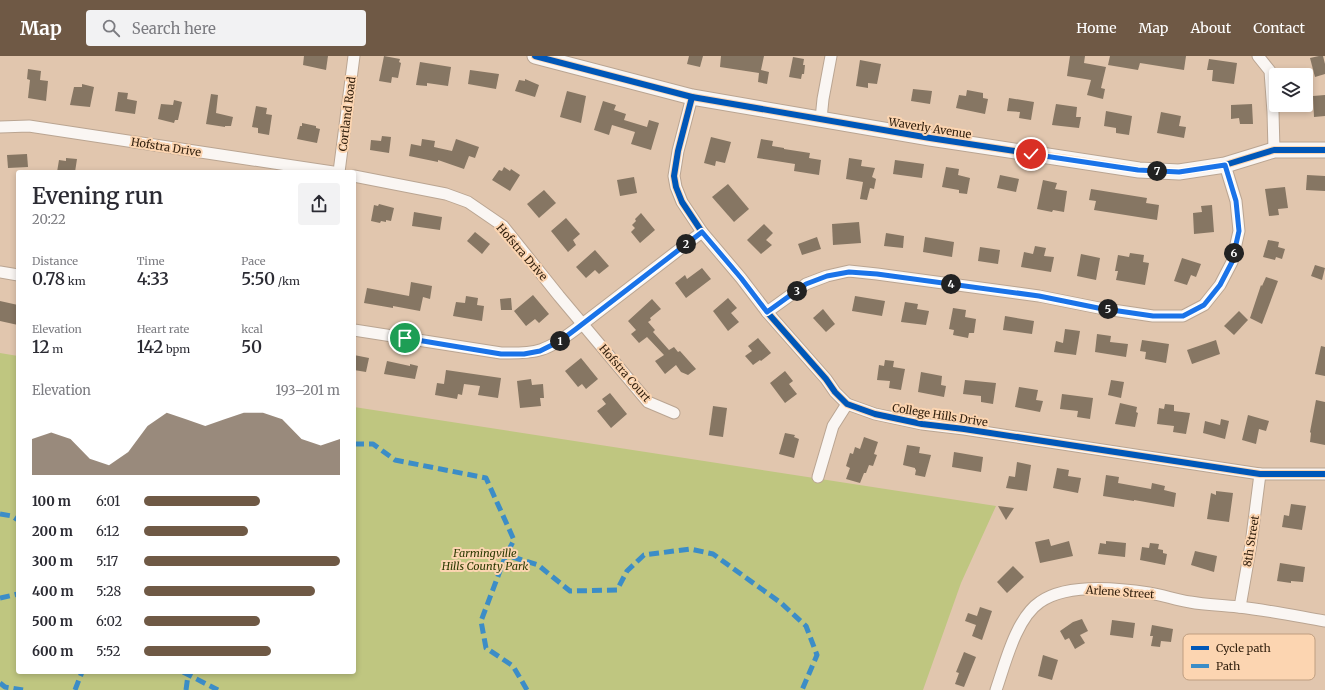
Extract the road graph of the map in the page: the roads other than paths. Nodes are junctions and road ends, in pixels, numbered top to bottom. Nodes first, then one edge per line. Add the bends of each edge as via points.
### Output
1 (354, 56) edge
2 (535, 56) edge
3 (831, 56) edge
4 (1258, 56) edge
5 (692, 97) junction
6 (821, 119) junction
7 (0, 127) edge
8 (1274, 150) junction
9 (1325, 150) edge
10 (1225, 165) junction
11 (319, 170) edge
12 (339, 170) edge
13 (356, 176) edge
14 (702, 232) junction
15 (0, 272) edge
16 (16, 275) edge
17 (767, 312) junction
18 (584, 324) junction
19 (356, 330) edge
20 (847, 404) junction
21 (674, 413) dead end
22 (1260, 474) junction
23 (1325, 474) edge
24 (818, 476) dead end
25 (1240, 607) junction
26 (1325, 621) edge
27 (996, 690) edge

1 - 12 street, Cortland Road
2 - 5 street, Waverly Avenue
3 - 6 street
4 - 8 street via 1270,71
5 - 6 street, Waverly Avenue
5 - 14 street, College Hills Drive via 674,176 682,202
6 - 10 street, Waverly Avenue via 1138,170 1179,172
7 - 11 street, Hofstra Drive via 29,126
8 - 9 street, Waverly Avenue
8 - 10 street, Waverly Avenue
10 - 17 street via 1236,201 1239,231 1232,262 1220,285 1204,305 1183,316 1153,316 1039,296 849,272 827,276 806,284
13 - 18 street, Hofstra Drive via 422,188 468,202 503,226
14 - 17 street, College Hills Drive
14 - 18 street
15 - 16 street
17 - 20 street, College Hills Drive
18 - 19 street via 540,351 524,354 501,354
18 - 21 street, Hofstra Court via 648,402
20 - 22 street, College Hills Drive via 875,414 922,424
20 - 24 street via 833,426
22 - 23 street, College Hills Drive
22 - 25 street, 8th Street
25 - 26 street, Arlene Street
25 - 27 street, Arlene Street via 1111,589 1059,592 1028,612 1018,630

